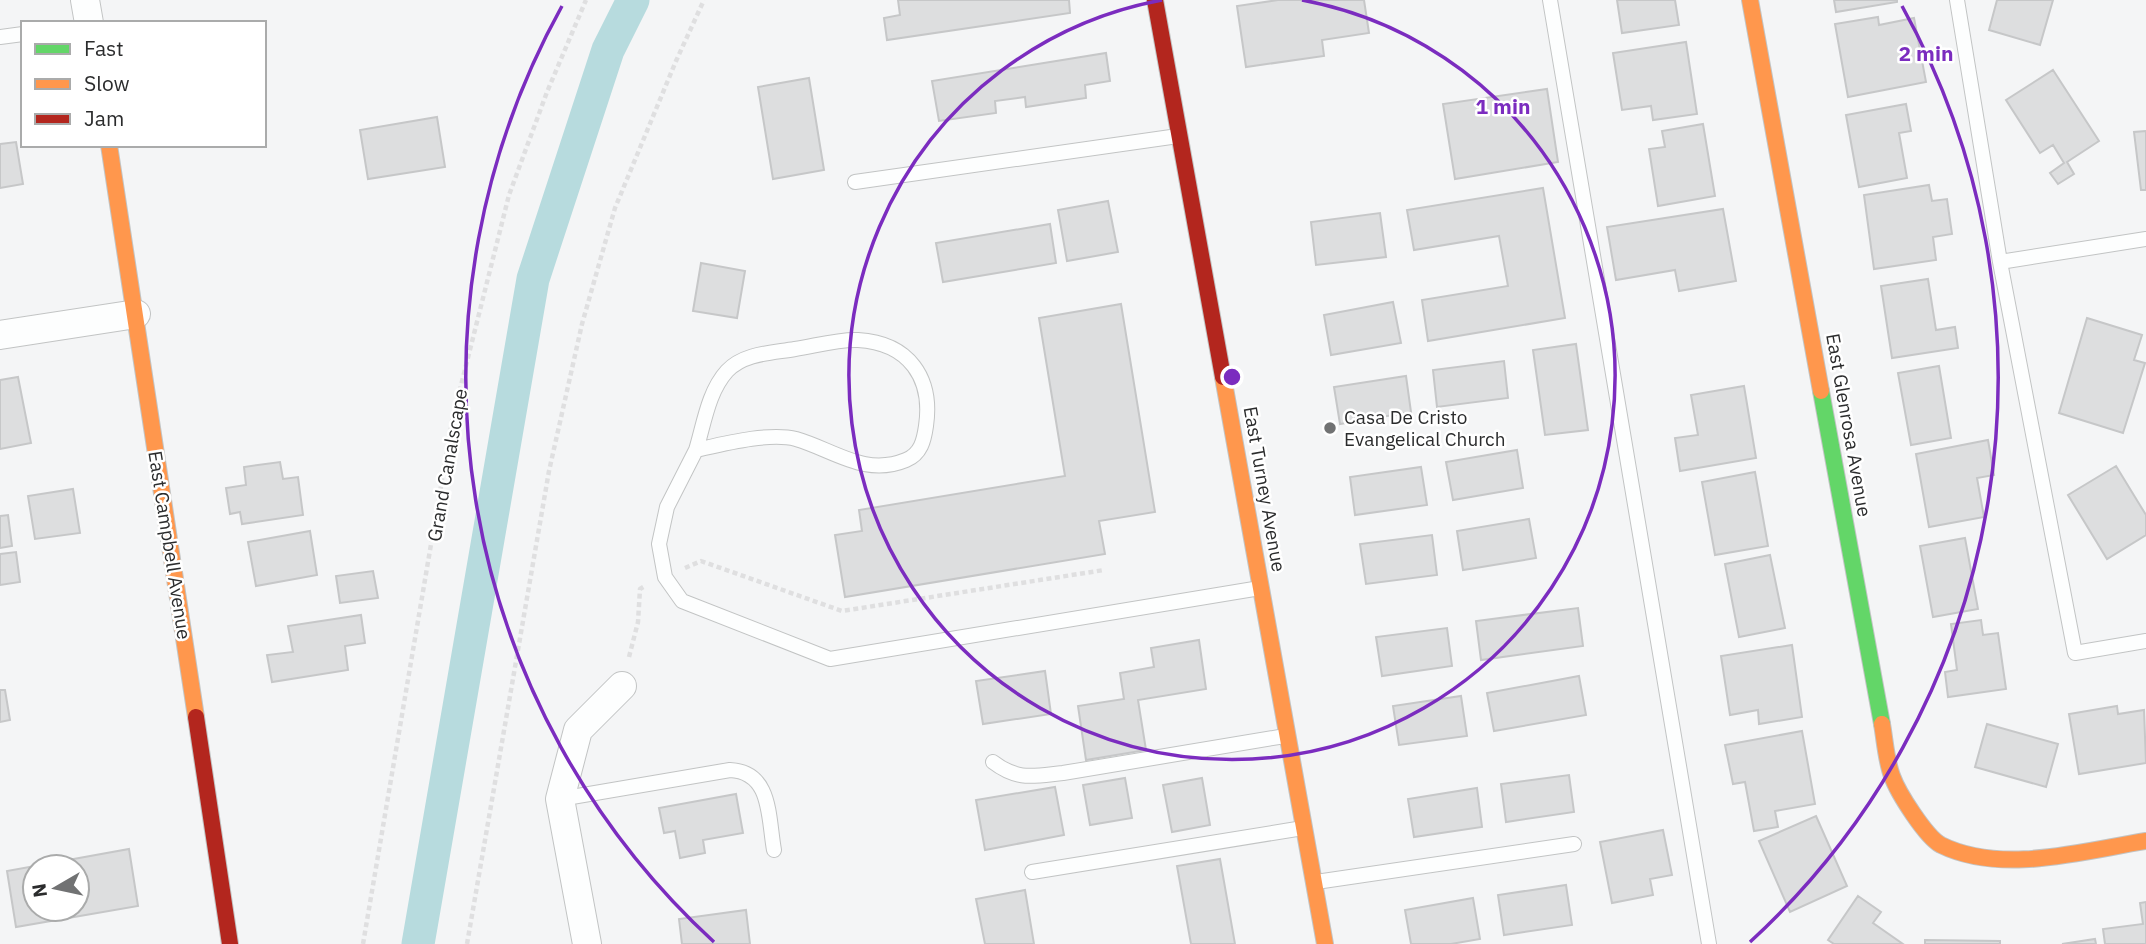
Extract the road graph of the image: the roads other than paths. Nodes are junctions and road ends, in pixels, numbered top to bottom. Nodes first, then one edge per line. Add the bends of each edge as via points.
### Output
1 (85, 0) edge
2 (1155, 0) edge
3 (1550, 0) edge
4 (1749, 0) edge
5 (1957, 0) edge
6 (89, 21) edge
7 (21, 34) edge
8 (0, 37) edge
9 (1179, 135) junction
10 (109, 147) edge
11 (855, 182) dead end
12 (2146, 239) edge
13 (2000, 262) junction
14 (136, 314) junction
15 (0, 335) edge
16 (696, 450) junction
17 (1261, 587) junction
18 (2146, 641) edge
19 (622, 685) road end
20 (1286, 736) junction
21 (993, 762) dead end
22 (560, 799) junction
23 (1304, 828) junction
24 (2146, 841) edge
25 (1574, 844) dead end
26 (774, 850) dead end
27 (1032, 872) dead end
28 (1314, 883) junction
29 (230, 944) edge
30 (587, 944) edge
31 (1325, 944) edge
32 (1709, 944) edge

1 - 6 street
2 - 9 street, East Turney Avenue
3 - 32 lane
4 - 24 street, East Glenrosa Avenue via 1891,774 1904,803 1939,844 2013,861
5 - 13 lane
7 - 8 lane
9 - 11 lane
9 - 17 street, East Turney Avenue
10 - 14 street, East Campbell Avenue
12 - 13 lane
13 - 18 lane via 2075,653
14 - 15 street
14 - 29 street, East Campbell Avenue
16 - 16 lane via 775,437 794,439 854,463 892,466 911,459 922,446 928,396 918,370 889,346 857,340 744,358 726,372 711,396
16 - 17 lane via 667,508 659,544 665,577 682,601 830,659
17 - 20 street, East Turney Avenue
19 - 22 street via 579,730
20 - 21 lane via 1063,773 1009,774
20 - 23 street, East Turney Avenue
22 - 26 lane via 743,771 755,778 763,791
22 - 30 street
23 - 27 lane
23 - 28 street, East Turney Avenue
25 - 28 lane
28 - 31 street, East Turney Avenue

